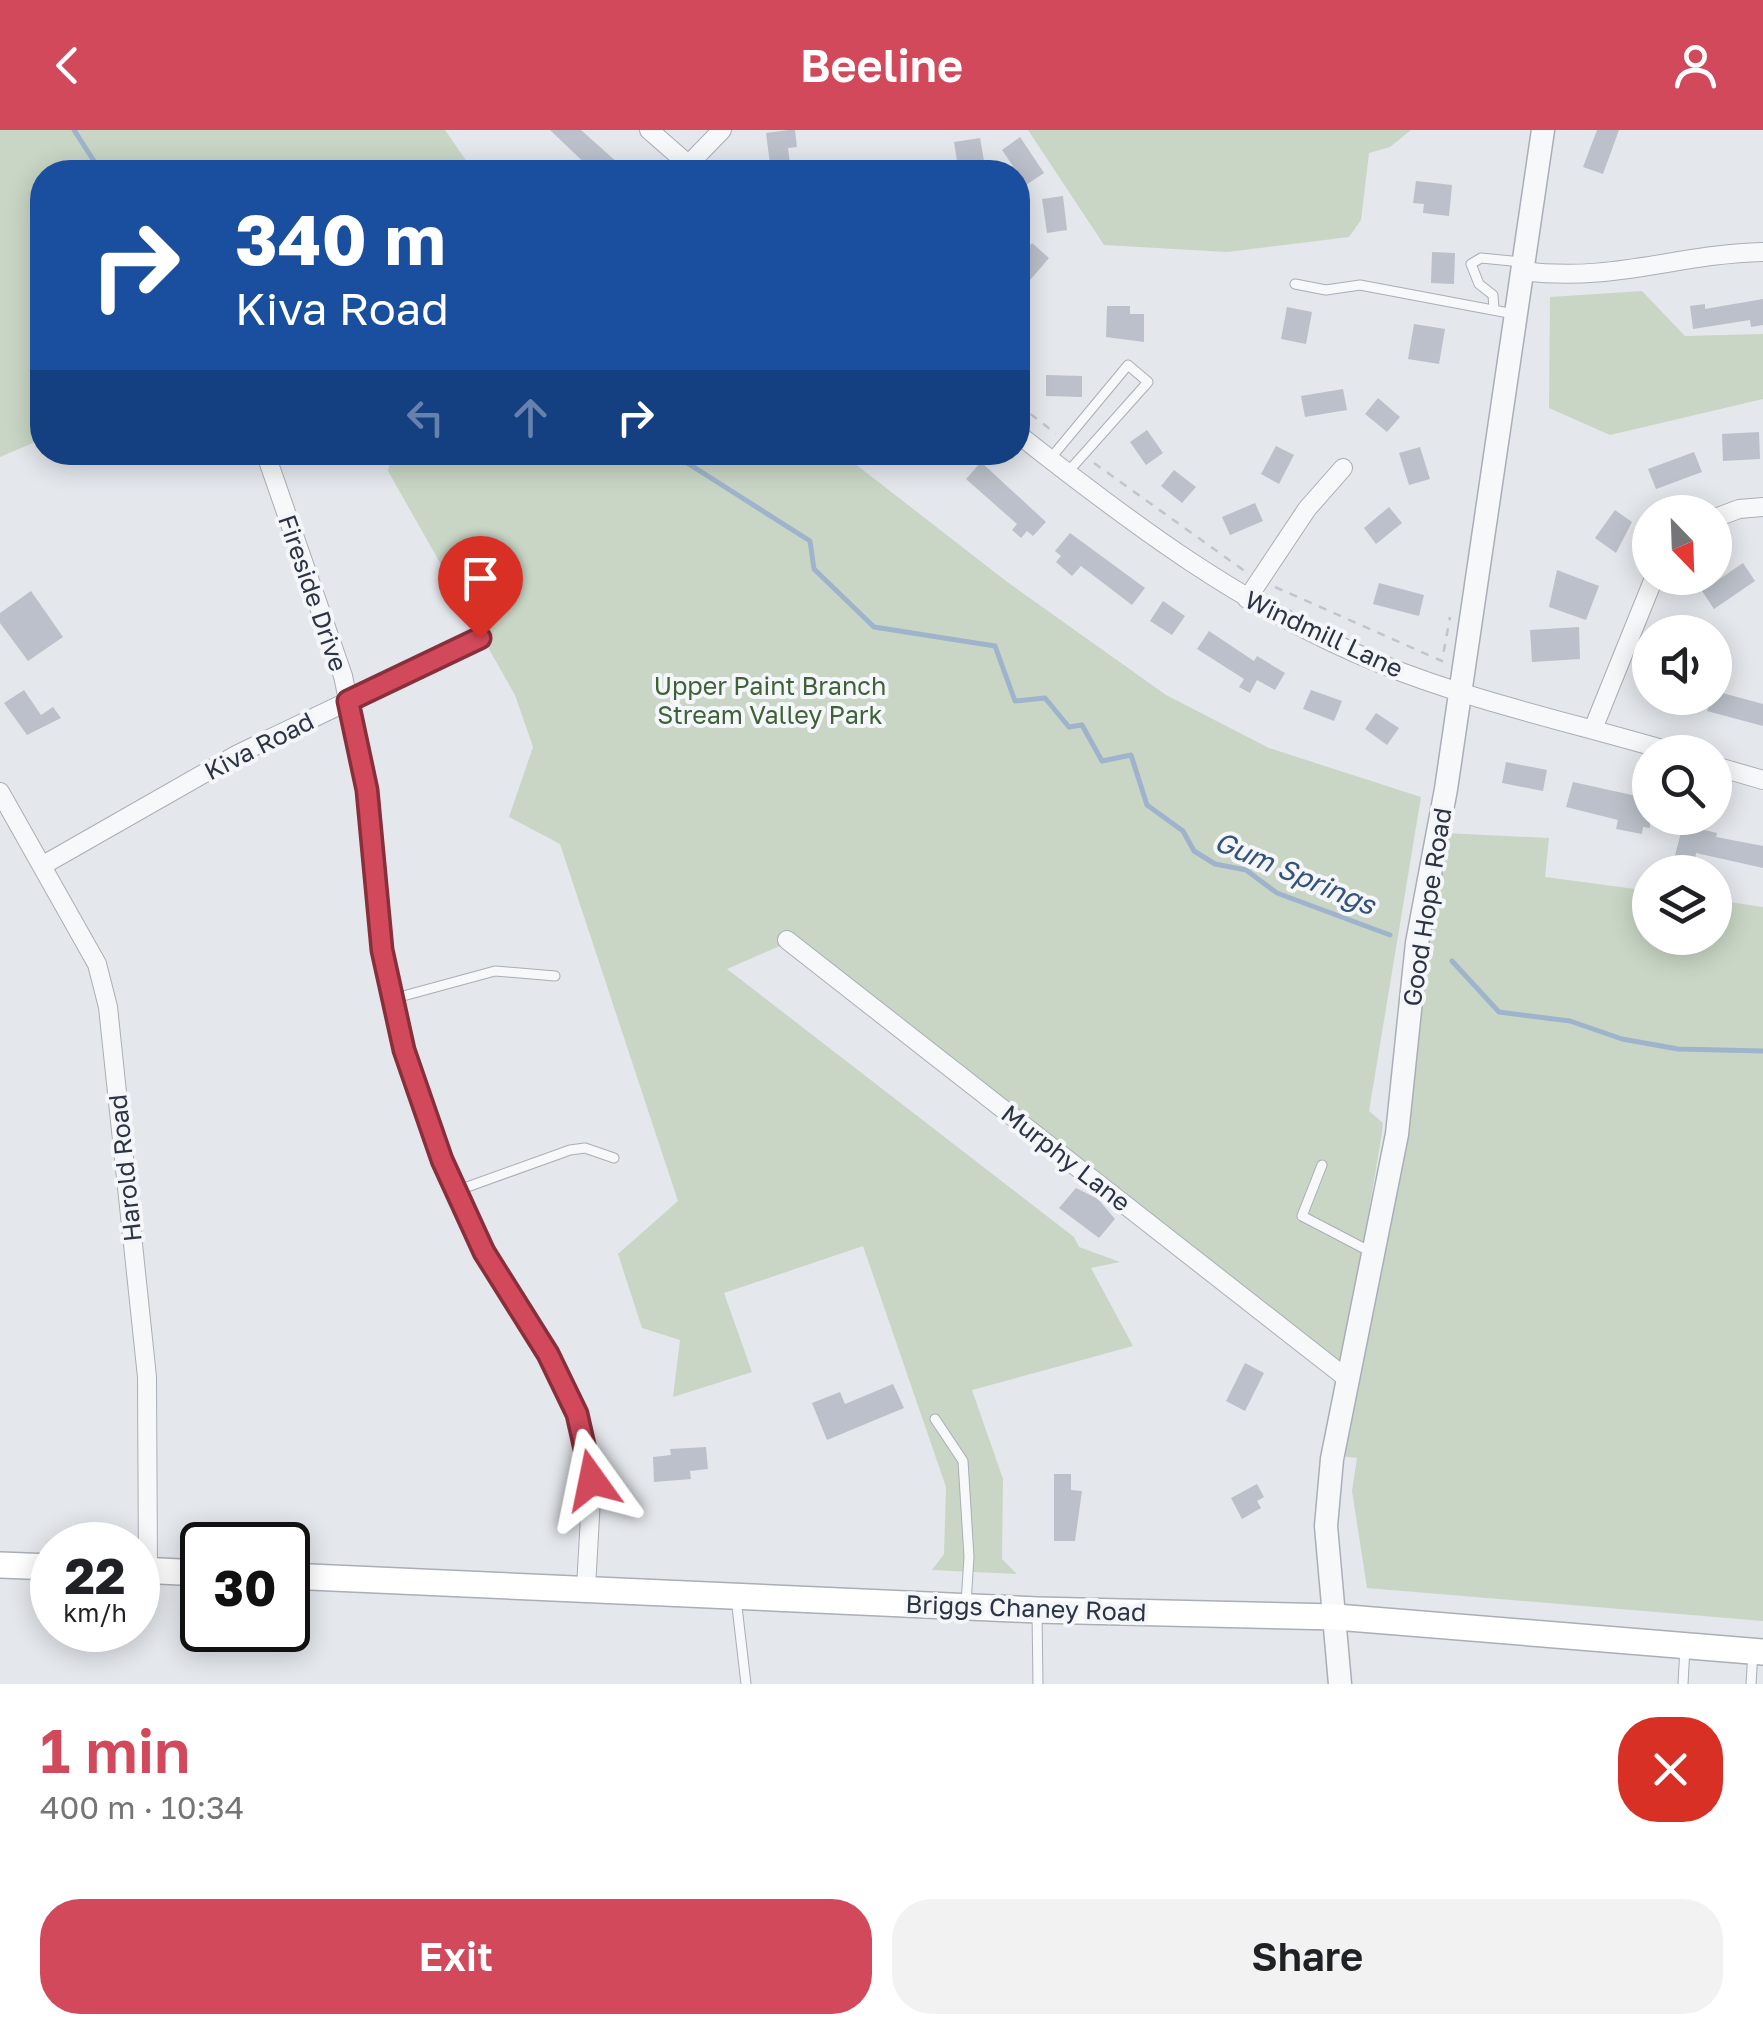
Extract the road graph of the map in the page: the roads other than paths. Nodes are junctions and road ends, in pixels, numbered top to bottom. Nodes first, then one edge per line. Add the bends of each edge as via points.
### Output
1 (648, 130) edge
2 (722, 130) edge
3 (1544, 130) edge
4 (682, 160) edge
5 (699, 160) edge
6 (1763, 252) edge
7 (1521, 266) junction
8 (1295, 284) dead end
9 (1494, 310) junction
10 (1517, 314) junction
11 (1030, 443) edge
12 (1050, 459) junction
13 (269, 465) edge
14 (1343, 468) dead end
15 (1068, 473) junction
16 (1763, 507) edge
17 (1732, 511) edge
18 (1647, 595) edge
19 (1247, 599) junction
20 (480, 638) dead end
21 (1461, 689) junction
22 (348, 701) junction
23 (1593, 729) junction
24 (1632, 740) edge
25 (1732, 771) edge
26 (1763, 780) edge
27 (0, 792) edge
28 (44, 864) junction
29 (787, 940) dead end
30 (555, 976) dead end
31 (392, 999) junction
32 (614, 1158) dead end
33 (1322, 1165) dead end
34 (456, 1191) junction
35 (1371, 1252) junction
36 (1345, 1377) junction
37 (935, 1419) dead end
38 (144, 1522) edge
39 (0, 1565) edge
40 (30, 1566) edge
41 (310, 1577) edge
42 (586, 1588) junction
43 (736, 1595) junction
44 (966, 1606) junction
45 (1038, 1610) junction
46 (1336, 1617) junction
47 (1686, 1646) junction
48 (1758, 1651) edge
49 (746, 1684) edge
50 (1038, 1684) edge
51 (1340, 1684) edge
52 (1682, 1684) edge
53 (1751, 1684) edge

1 - 4 street
2 - 5 street
3 - 7 street, Good Hope Road
6 - 7 street via 1610,275 1564,276
7 - 9 lane via 1481,258 1471,264 1478,284 1493,295
7 - 10 street, Good Hope Road
8 - 9 lane via 1326,290 1360,285
9 - 10 lane
10 - 21 street, Good Hope Road
11 - 12 street, Windmill Lane
12 - 15 street, Windmill Lane
12 - 15 lane via 1128,365 1148,382
13 - 22 street, Fireside Drive
14 - 19 street
15 - 19 street, Windmill Lane via 1172,553
16 - 17 street
18 - 23 street
19 - 21 street, Windmill Lane via 1384,665
20 - 22 street, Kiva Road
21 - 23 street, Windmill Lane
21 - 35 street, Good Hope Road via 1417,943 1397,1134
22 - 28 street, Kiva Road via 238,754
22 - 31 street, Fireside Drive via 367,790
23 - 24 street, Windmill Lane
25 - 26 street
27 - 28 street, Harold Road
28 - 38 street, Harold Road via 97,964 108,1007 147,1377
29 - 36 street, Murphy Lane
30 - 31 lane via 495,971
31 - 34 street, Fireside Drive
32 - 34 lane via 570,1150
33 - 35 lane via 1302,1216
34 - 42 street, Fireside Drive via 577,1414 592,1480
35 - 36 street, Good Hope Road
36 - 46 street, Good Hope Road via 1326,1526
37 - 44 lane via 963,1461 970,1557
39 - 40 main road
41 - 42 main road, Briggs Chaney Road
42 - 43 main road, Briggs Chaney Road
43 - 44 main road, Briggs Chaney Road
43 - 49 lane
44 - 45 main road, Briggs Chaney Road
45 - 46 main road, Briggs Chaney Road
45 - 50 lane
46 - 47 main road, Briggs Chaney Road
46 - 51 street, Good Hope Road
47 - 48 main road, Briggs Chaney Road
47 - 52 lane
48 - 53 lane

